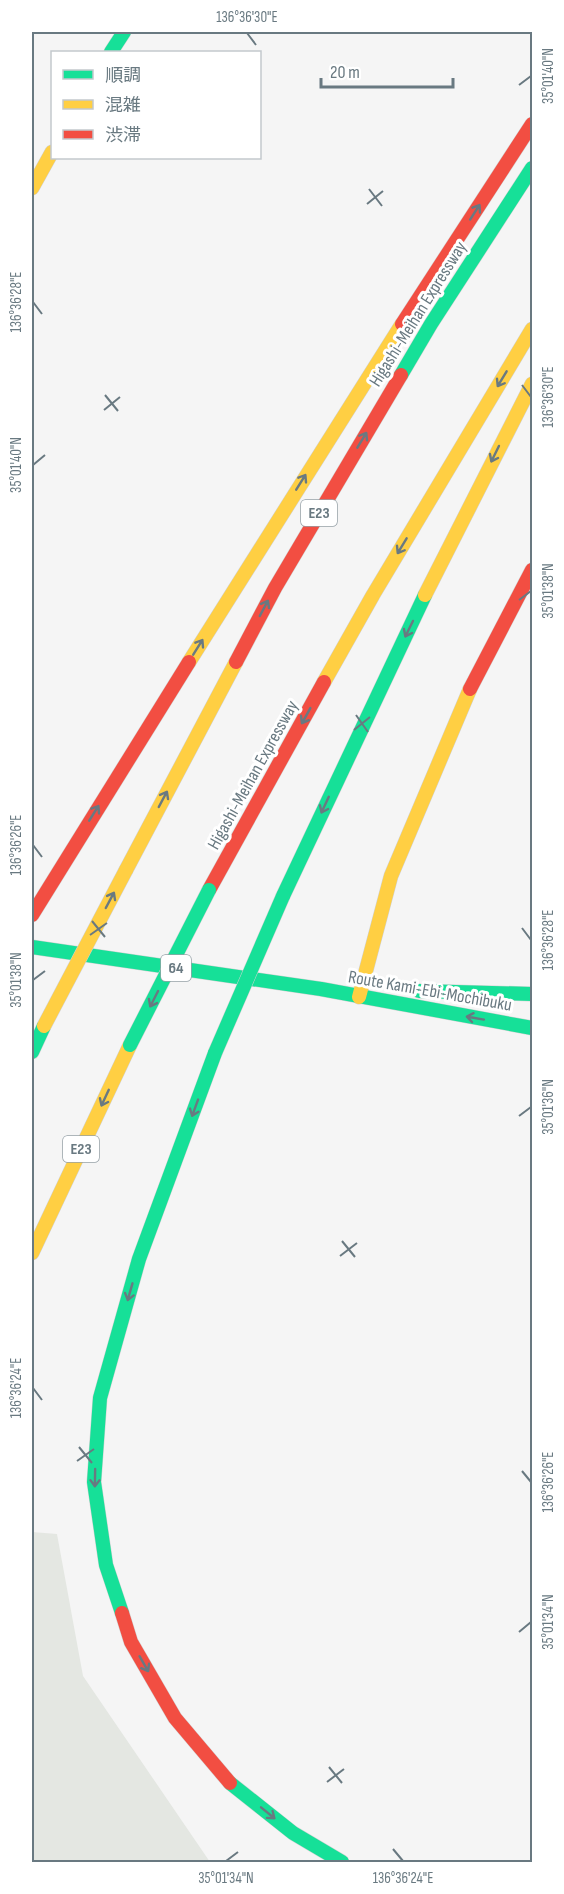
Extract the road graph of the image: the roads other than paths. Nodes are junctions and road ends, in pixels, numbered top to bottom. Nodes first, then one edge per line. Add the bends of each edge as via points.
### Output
1 (124, 32) edge
2 (112, 51) edge
3 (532, 124) edge
4 (51, 154) edge
5 (532, 168) edge
6 (32, 188) edge
7 (532, 328) edge
8 (532, 384) edge
9 (532, 570) edge
10 (32, 915) edge
11 (32, 947) edge
12 (360, 993) junction
13 (532, 994) edge
14 (532, 1028) edge
15 (32, 1052) edge
16 (32, 1253) edge
17 (342, 1863) edge

1 - 2 main road
10 -> 3 main road via 362,384
4 - 6 main road
15 -> 5 main road, Higashi-Meihan Expressway / E23, bridge via 274,588 431,324
7 -> 16 main road, Higashi-Meihan Expressway / E23, bridge via 373,595 209,890 130,1045
8 -> 17 main road, bridge via 386,676 215,1053 139,1259 100,1398 94,1482 106,1566 131,1641 175,1718 226,1779 293,1833
9 - 12 main road via 468,693 391,876
11 - 12 main road, Route Kami-Ebi-Mochibuku / 64
12 - 13 main road, Route Kami-Ebi-Mochibuku / 64
14 -> 12 main road, Route Kami-Ebi-Mochibuku / 64

